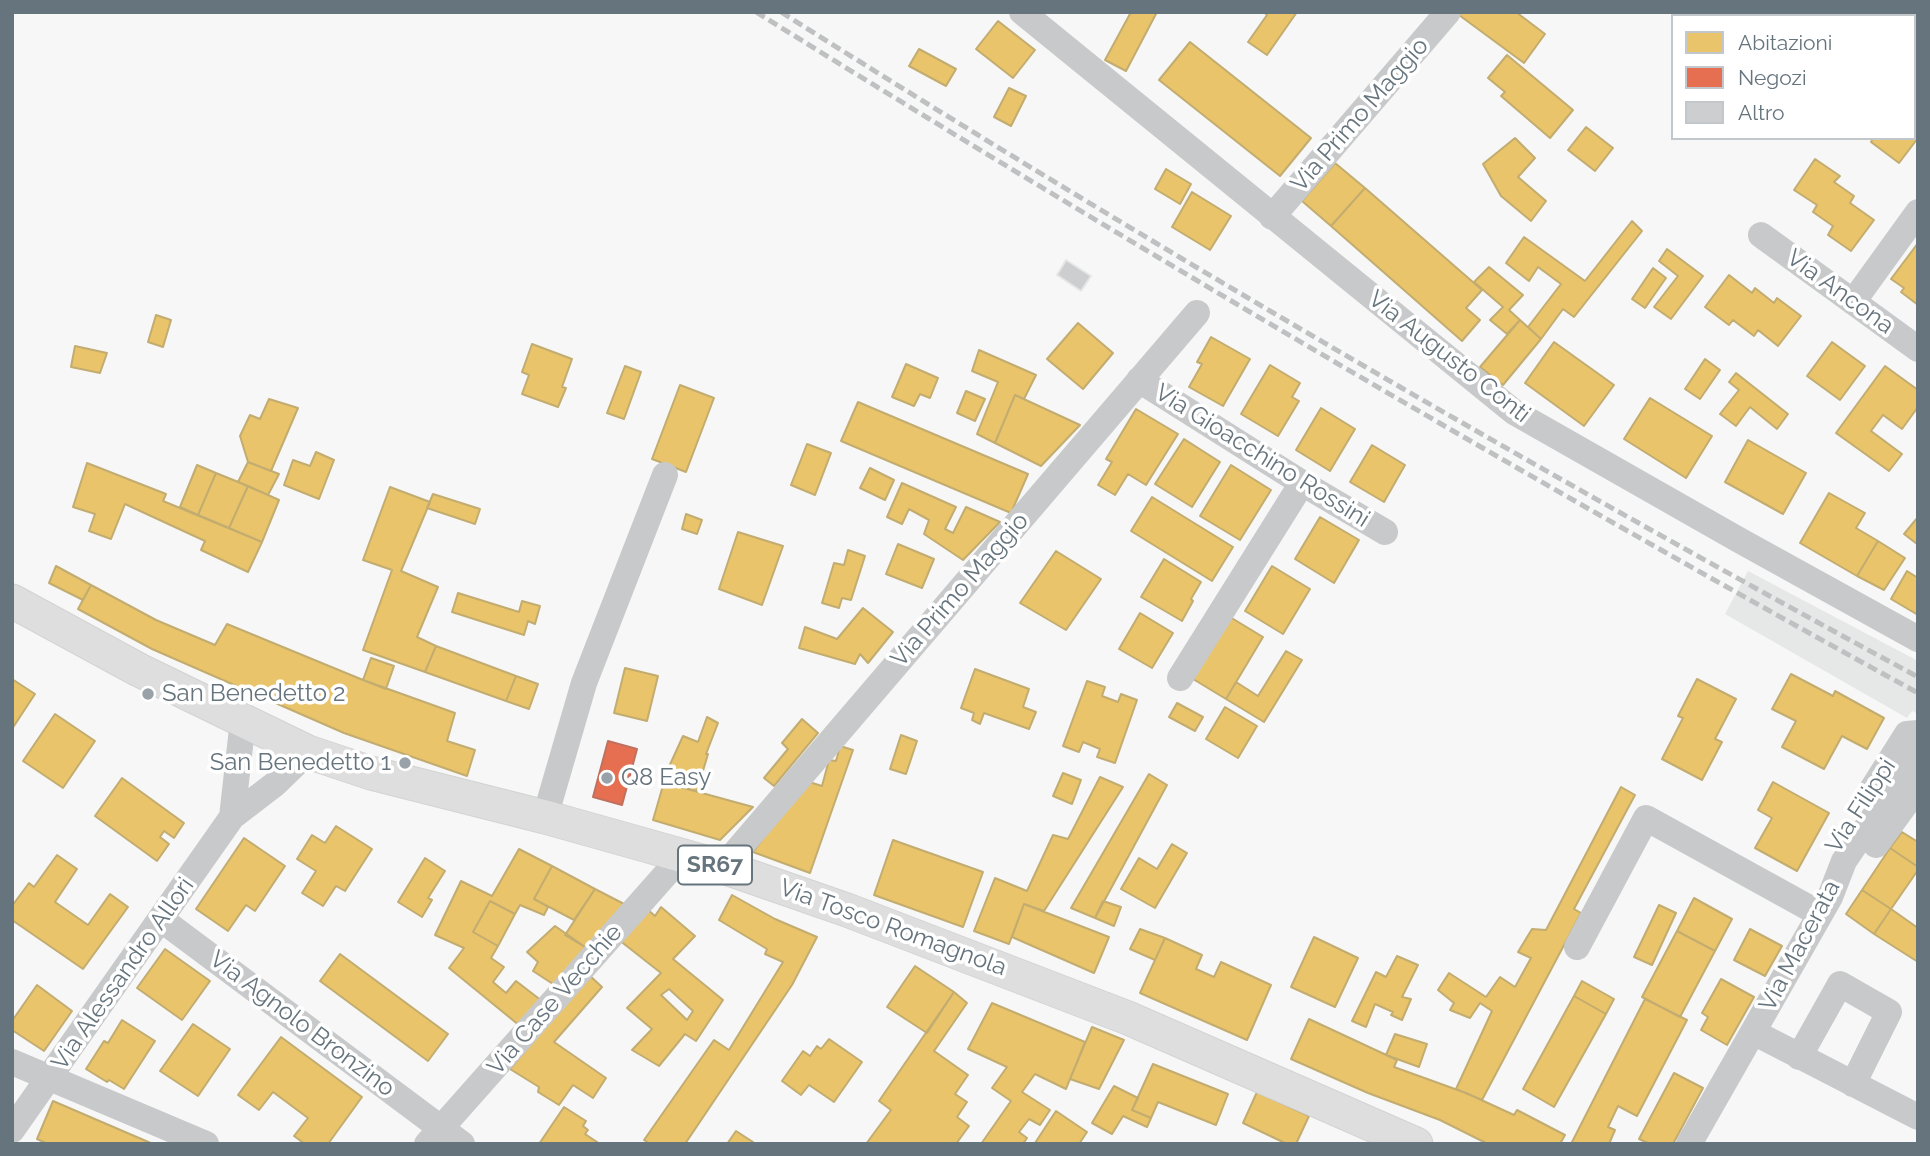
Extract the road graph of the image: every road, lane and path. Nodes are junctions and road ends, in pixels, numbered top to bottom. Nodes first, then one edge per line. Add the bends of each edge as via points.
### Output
1 (1022, 12) edge
2 (1448, 12) edge
3 (1918, 212) edge
4 (1272, 217) junction
5 (1761, 235) dead end
6 (1853, 302) junction
7 (1197, 313) dead end
8 (1918, 349) edge
9 (1139, 380) junction
10 (665, 475) dead end
11 (1302, 483) junction
12 (1385, 532) dead end
13 (12, 601) edge
14 (1918, 639) edge
15 (1180, 677) dead end
16 (243, 720) junction
17 (1918, 733) edge
18 (308, 752) junction
19 (1918, 752) edge
20 (1913, 802) edge
21 (232, 817) junction
22 (545, 817) junction
23 (682, 856) junction
24 (723, 867) junction
25 (1825, 906) junction
26 (162, 920) junction
27 (1577, 947) dead end
28 (1752, 1032) junction
29 (1799, 1056) junction
30 (12, 1062) edge
31 (50, 1078) junction
32 (1853, 1084) junction
33 (1918, 1117) edge
34 (12, 1130) edge
35 (444, 1138) edge
36 (206, 1144) edge
37 (1416, 1144) edge
38 (1689, 1144) edge

1 - 4 street, Via Augusto Conti
2 - 4 street, Via Primo Maggio
3 - 6 street
4 - 14 street, Via Augusto Conti via 1514,412
5 - 6 street, Via Ancona
6 - 8 street, Via Ancona
7 - 9 street, Via Primo Maggio
9 - 11 street, Via Gioacchino Rossini
9 - 24 street, Via Primo Maggio
10 - 22 street via 584,683
11 - 12 street, Via Gioacchino Rossini
11 - 15 street
13 - 16 main road, Via Tosco Romagnola / SR67
16 - 18 main road, Via Tosco Romagnola / SR67
16 - 21 street, Via Alessandro Allori
17 - 25 street, Via Filippi via 1907,734 1824,864
18 - 21 street, Via Alessandro Allori
18 - 22 main road, Via Tosco Romagnola / SR67 via 371,773
19 - 25 street, Via Macerata via 1844,861
20 - 25 street, Via Filippi
21 - 26 street, Via Alessandro Allori
22 - 23 main road, Via Tosco Romagnola / SR67
23 - 24 main road, Via Tosco Romagnola / SR67
23 - 35 street, Via Case Vecchie
24 - 37 main road, Via Tosco Romagnola / SR67 via 1128,1018
25 - 27 street via 1646,818
25 - 28 street, Via Macerata
26 - 31 street, Via Alessandro Allori
26 - 35 street, Via Agnolo Bronzino
28 - 29 street
28 - 38 street, Via Macerata
29 - 32 street
29 - 32 street via 1840,984 1889,1012
30 - 31 street
31 - 34 street, Via Alessandro Allori
31 - 36 street
32 - 33 street

